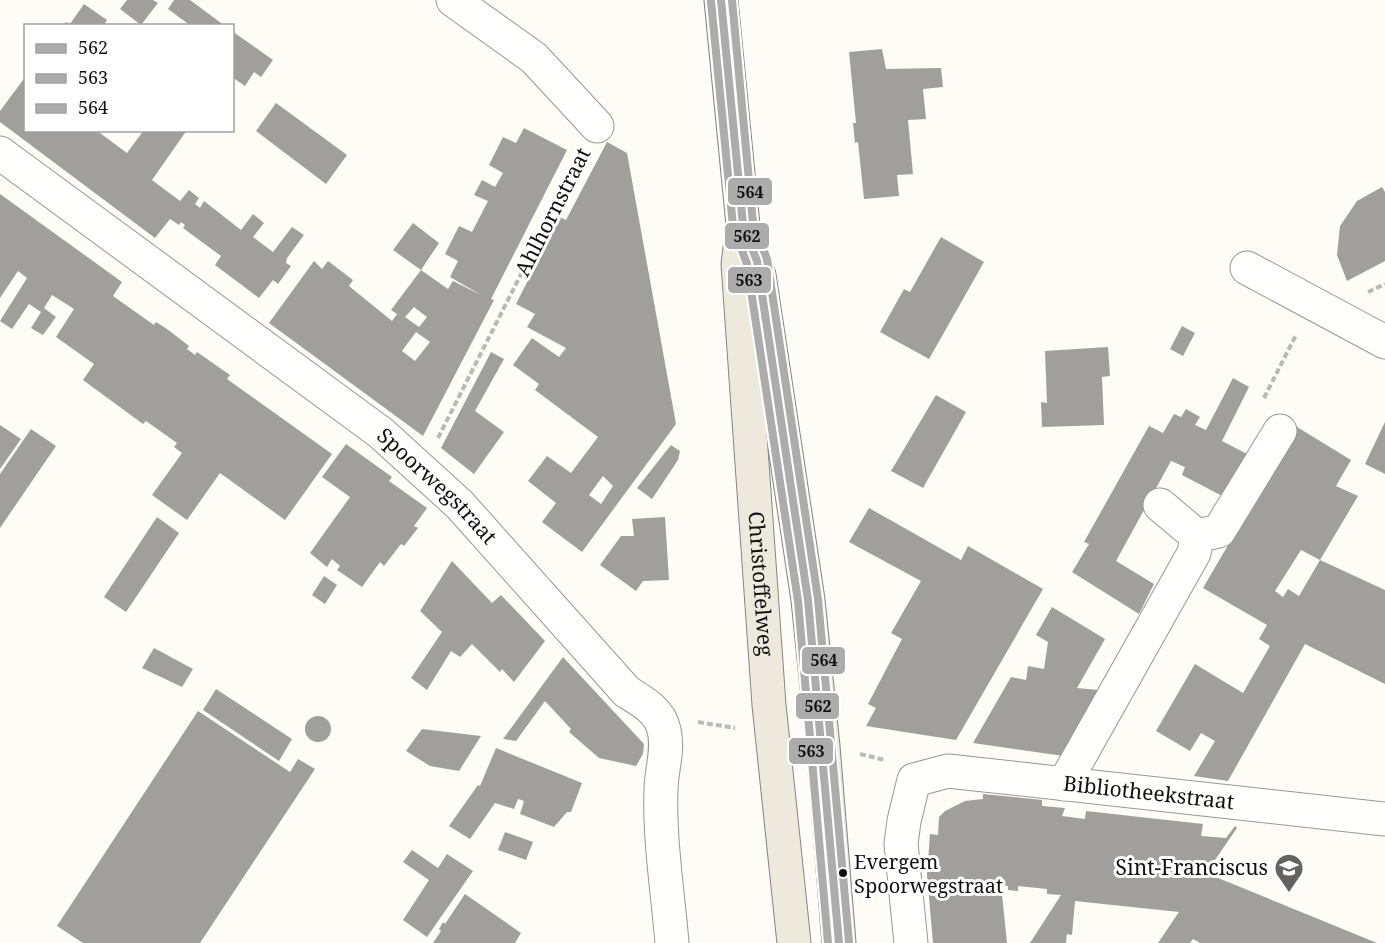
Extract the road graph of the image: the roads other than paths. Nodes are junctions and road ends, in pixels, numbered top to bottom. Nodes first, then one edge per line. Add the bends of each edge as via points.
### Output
1 (453, 0) edge
2 (721, 0) edge
3 (597, 126) road end
4 (0, 153) edge
5 (743, 225) junction
6 (1247, 268) dead end
7 (1385, 342) edge
8 (1280, 431) road end
9 (1160, 505) dead end
10 (1197, 536) junction
11 (1064, 784) junction
12 (1385, 819) edge
13 (672, 943) edge
14 (794, 943) edge
15 (839, 943) edge
16 (911, 943) edge

1 - 3 street, Ahlhornstraat via 534,58
2 - 5 main road, Christoffelweg
4 - 13 street, Spoorwegstraat via 381,433 460,505 627,692 657,714 664,730 666,756 661,791
5 - 14 main road, Christoffelweg via 738,264 772,734
5 - 15 main road, Christoffelweg via 757,261 805,577 824,746
6 - 7 street
8 - 10 street via 1219,531
9 - 10 street
10 - 11 street via 1194,552
11 - 12 street, Bibliotheekstraat
11 - 16 street, Bibliotheekstraat via 948,771 914,780 901,844

